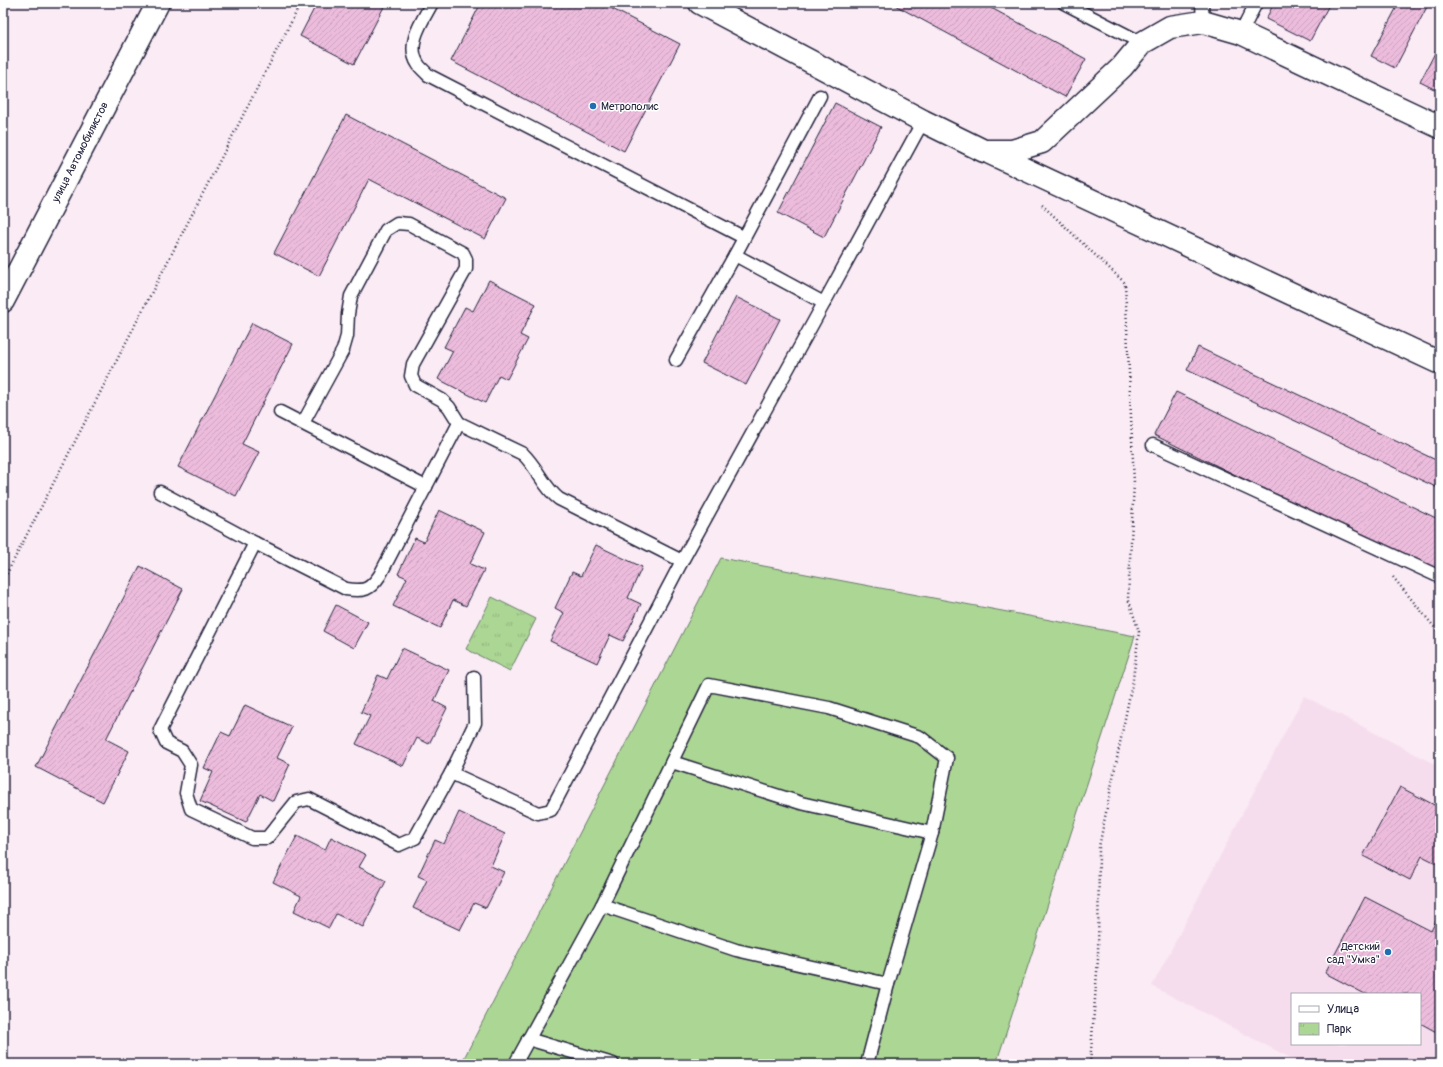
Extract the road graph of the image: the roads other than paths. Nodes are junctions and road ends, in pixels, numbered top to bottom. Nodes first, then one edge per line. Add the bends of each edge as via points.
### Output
1 (158, 3) edge
2 (432, 3) edge
3 (700, 3) edge
4 (1064, 3) edge
5 (1256, 3) edge
6 (1203, 12) edge
7 (1241, 34) junction
8 (1142, 43) junction
9 (820, 96) dead end
10 (923, 121) junction
11 (1440, 127) edge
12 (984, 150) junction
13 (743, 237) junction
14 (735, 255) junction
15 (3, 301) edge
16 (824, 304) junction
17 (676, 360) dead end
18 (1440, 363) edge
19 (280, 412) dead end
20 (459, 422) junction
21 (303, 423) junction
22 (1153, 445) dead end
23 (426, 487) junction
24 (160, 492) dead end
25 (255, 543) junction
26 (682, 561) junction
27 (1440, 577) edge
28 (474, 677) dead end
29 (672, 762) junction
30 (451, 773) junction
31 (932, 833) junction
32 (602, 905) junction
33 (888, 984) junction
34 (528, 1039) junction
35 (516, 1064) edge
36 (613, 1064) edge
37 (867, 1064) edge

1 - 15 street, улица Автомобилистов
2 - 13 lane via 417,31 413,47 417,63 428,75
3 - 10 street
4 - 8 lane
5 - 7 lane
6 - 7 street
6 - 8 street
7 - 11 street
8 - 12 street via 1122,67 1042,142 1012,150
9 - 13 lane
10 - 12 street
10 - 16 lane
12 - 18 street
13 - 14 lane
14 - 16 lane
14 - 17 lane
16 - 26 lane
19 - 21 lane
20 - 21 lane via 442,400 416,385 411,376 413,364 466,269 466,259 463,253 409,224 397,223 386,230 351,296 343,350
20 - 23 lane
20 - 26 lane via 523,454 559,499
21 - 23 lane
22 - 27 lane
23 - 25 lane via 380,576 373,585 359,591 346,588
24 - 25 lane
25 - 30 lane via 160,730 166,743 182,751 191,765 186,793 191,809 252,838 267,838 296,802 309,799 399,845 416,838
26 - 30 lane via 551,810 538,813
28 - 30 lane via 475,723
29 - 31 lane via 801,803
29 - 31 lane via 709,685 828,708 920,736 947,758
29 - 32 lane
31 - 33 lane
32 - 33 lane via 736,950
32 - 34 lane
33 - 37 lane
34 - 35 lane
34 - 36 lane

